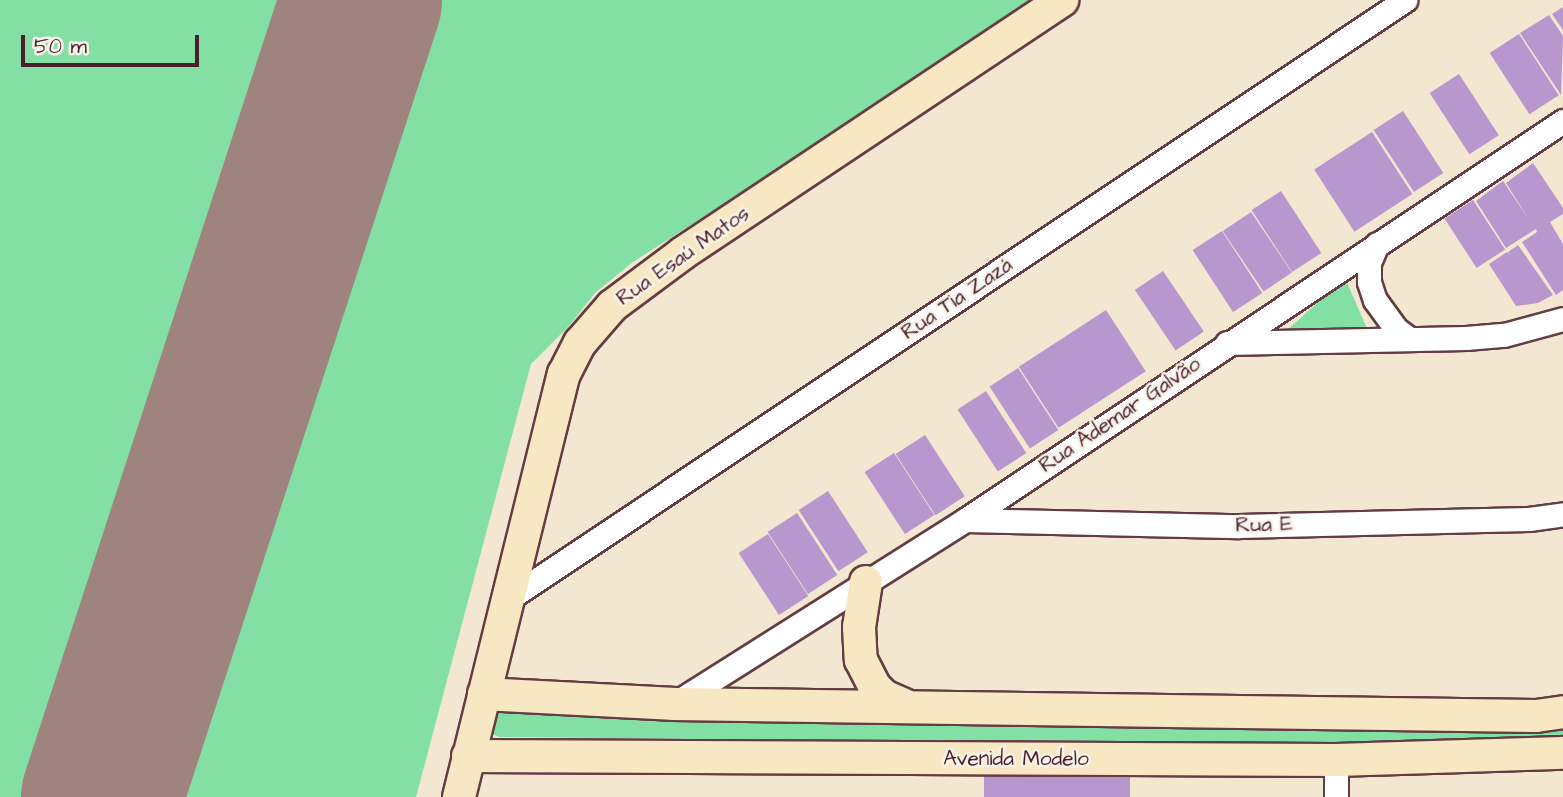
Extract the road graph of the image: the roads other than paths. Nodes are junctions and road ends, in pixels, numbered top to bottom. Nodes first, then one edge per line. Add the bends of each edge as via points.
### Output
1 (1062, 0) edge
2 (1405, 0) edge
3 (1563, 121) edge
4 (1377, 244) junction
5 (1563, 319) edge
6 (1410, 339) junction
7 (1227, 343) junction
8 (1563, 514) edge
9 (965, 520) junction
10 (866, 582) junction
11 (508, 599) junction
12 (484, 694) junction
13 (674, 704) junction
14 (904, 705) junction
15 (1195, 711) junction
16 (1563, 712) edge
17 (1563, 753) edge
18 (468, 756) junction
19 (1194, 760) junction
20 (1336, 760) junction
21 (459, 797) edge
22 (1336, 797) edge

1 - 11 main road, Rua Esaú Matos via 684,253 599,320 564,374
2 - 11 street, Rua Tia Zazá
3 - 4 street, Rua Ademar Galvão
4 - 6 street via 1369,263 1375,300 1396,329
4 - 7 street, Rua Ademar Galvão
5 - 6 street via 1504,335
6 - 7 street
7 - 9 street, Rua Ademar Galvão
8 - 9 street, Rua E via 1529,519 1239,526
9 - 10 street, Rua Ademar Galvão
10 - 13 street, Rua Ademar Galvão
10 - 14 main road via 859,627 861,660 884,696
11 - 12 main road, Rua Esaú Matos
12 - 13 main road
12 - 18 main road, Rua Esaú Matos
13 - 14 main road
14 - 15 main road
15 - 16 main road via 1536,716
15 - 19 main road
17 - 20 main road, Avenida Modelo
18 - 19 main road, Avenida Modelo
18 - 21 main road, Rua Esaú Matos
19 - 20 main road, Avenida Modelo
20 - 22 street

